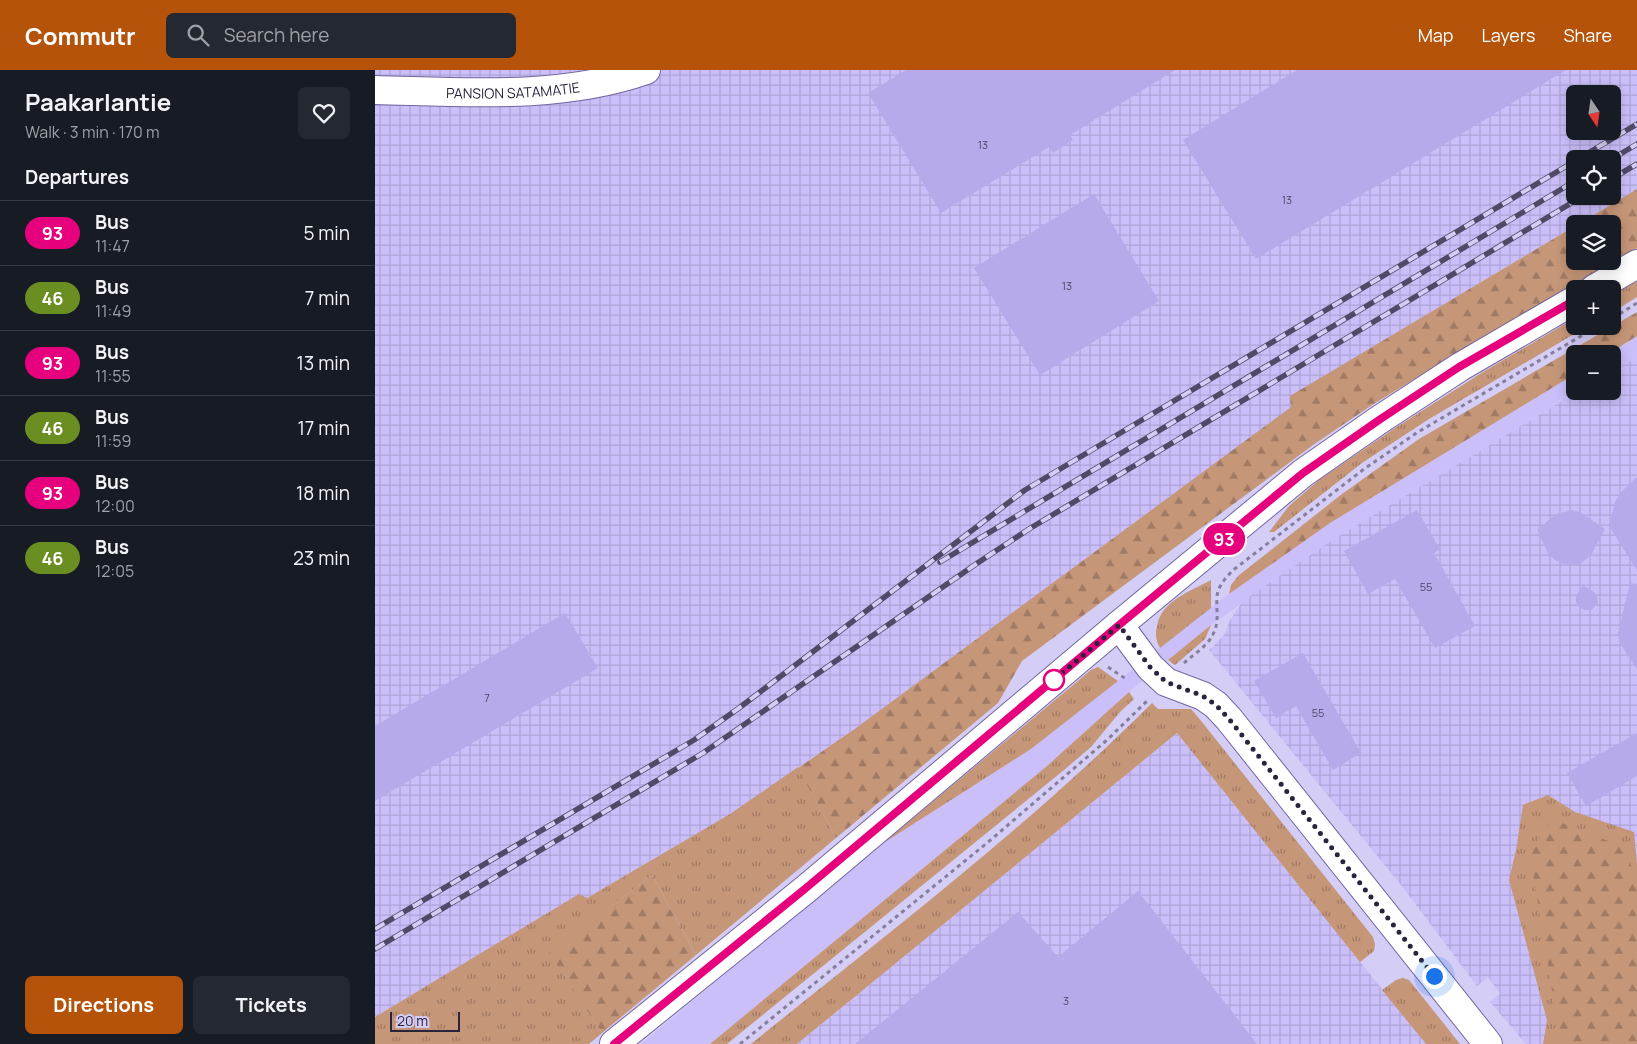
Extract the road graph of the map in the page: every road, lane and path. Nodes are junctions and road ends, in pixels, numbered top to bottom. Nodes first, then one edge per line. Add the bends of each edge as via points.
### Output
1 (646, 70) edge
2 (375, 90) edge
3 (1637, 264) edge
4 (1609, 280) edge
5 (1637, 303) edge
6 (1566, 305) edge
7 (1621, 313) edge
8 (1119, 625) junction
9 (614, 1044) edge
10 (1488, 1044) edge

1 - 2 street, PANSION SATAMATIE via 586,86 533,91
3 - 4 street
5 - 7 path
6 - 8 street via 1459,367 1319,462
8 - 9 street via 814,882
8 - 10 street via 1150,667 1166,682 1203,696 1229,719

